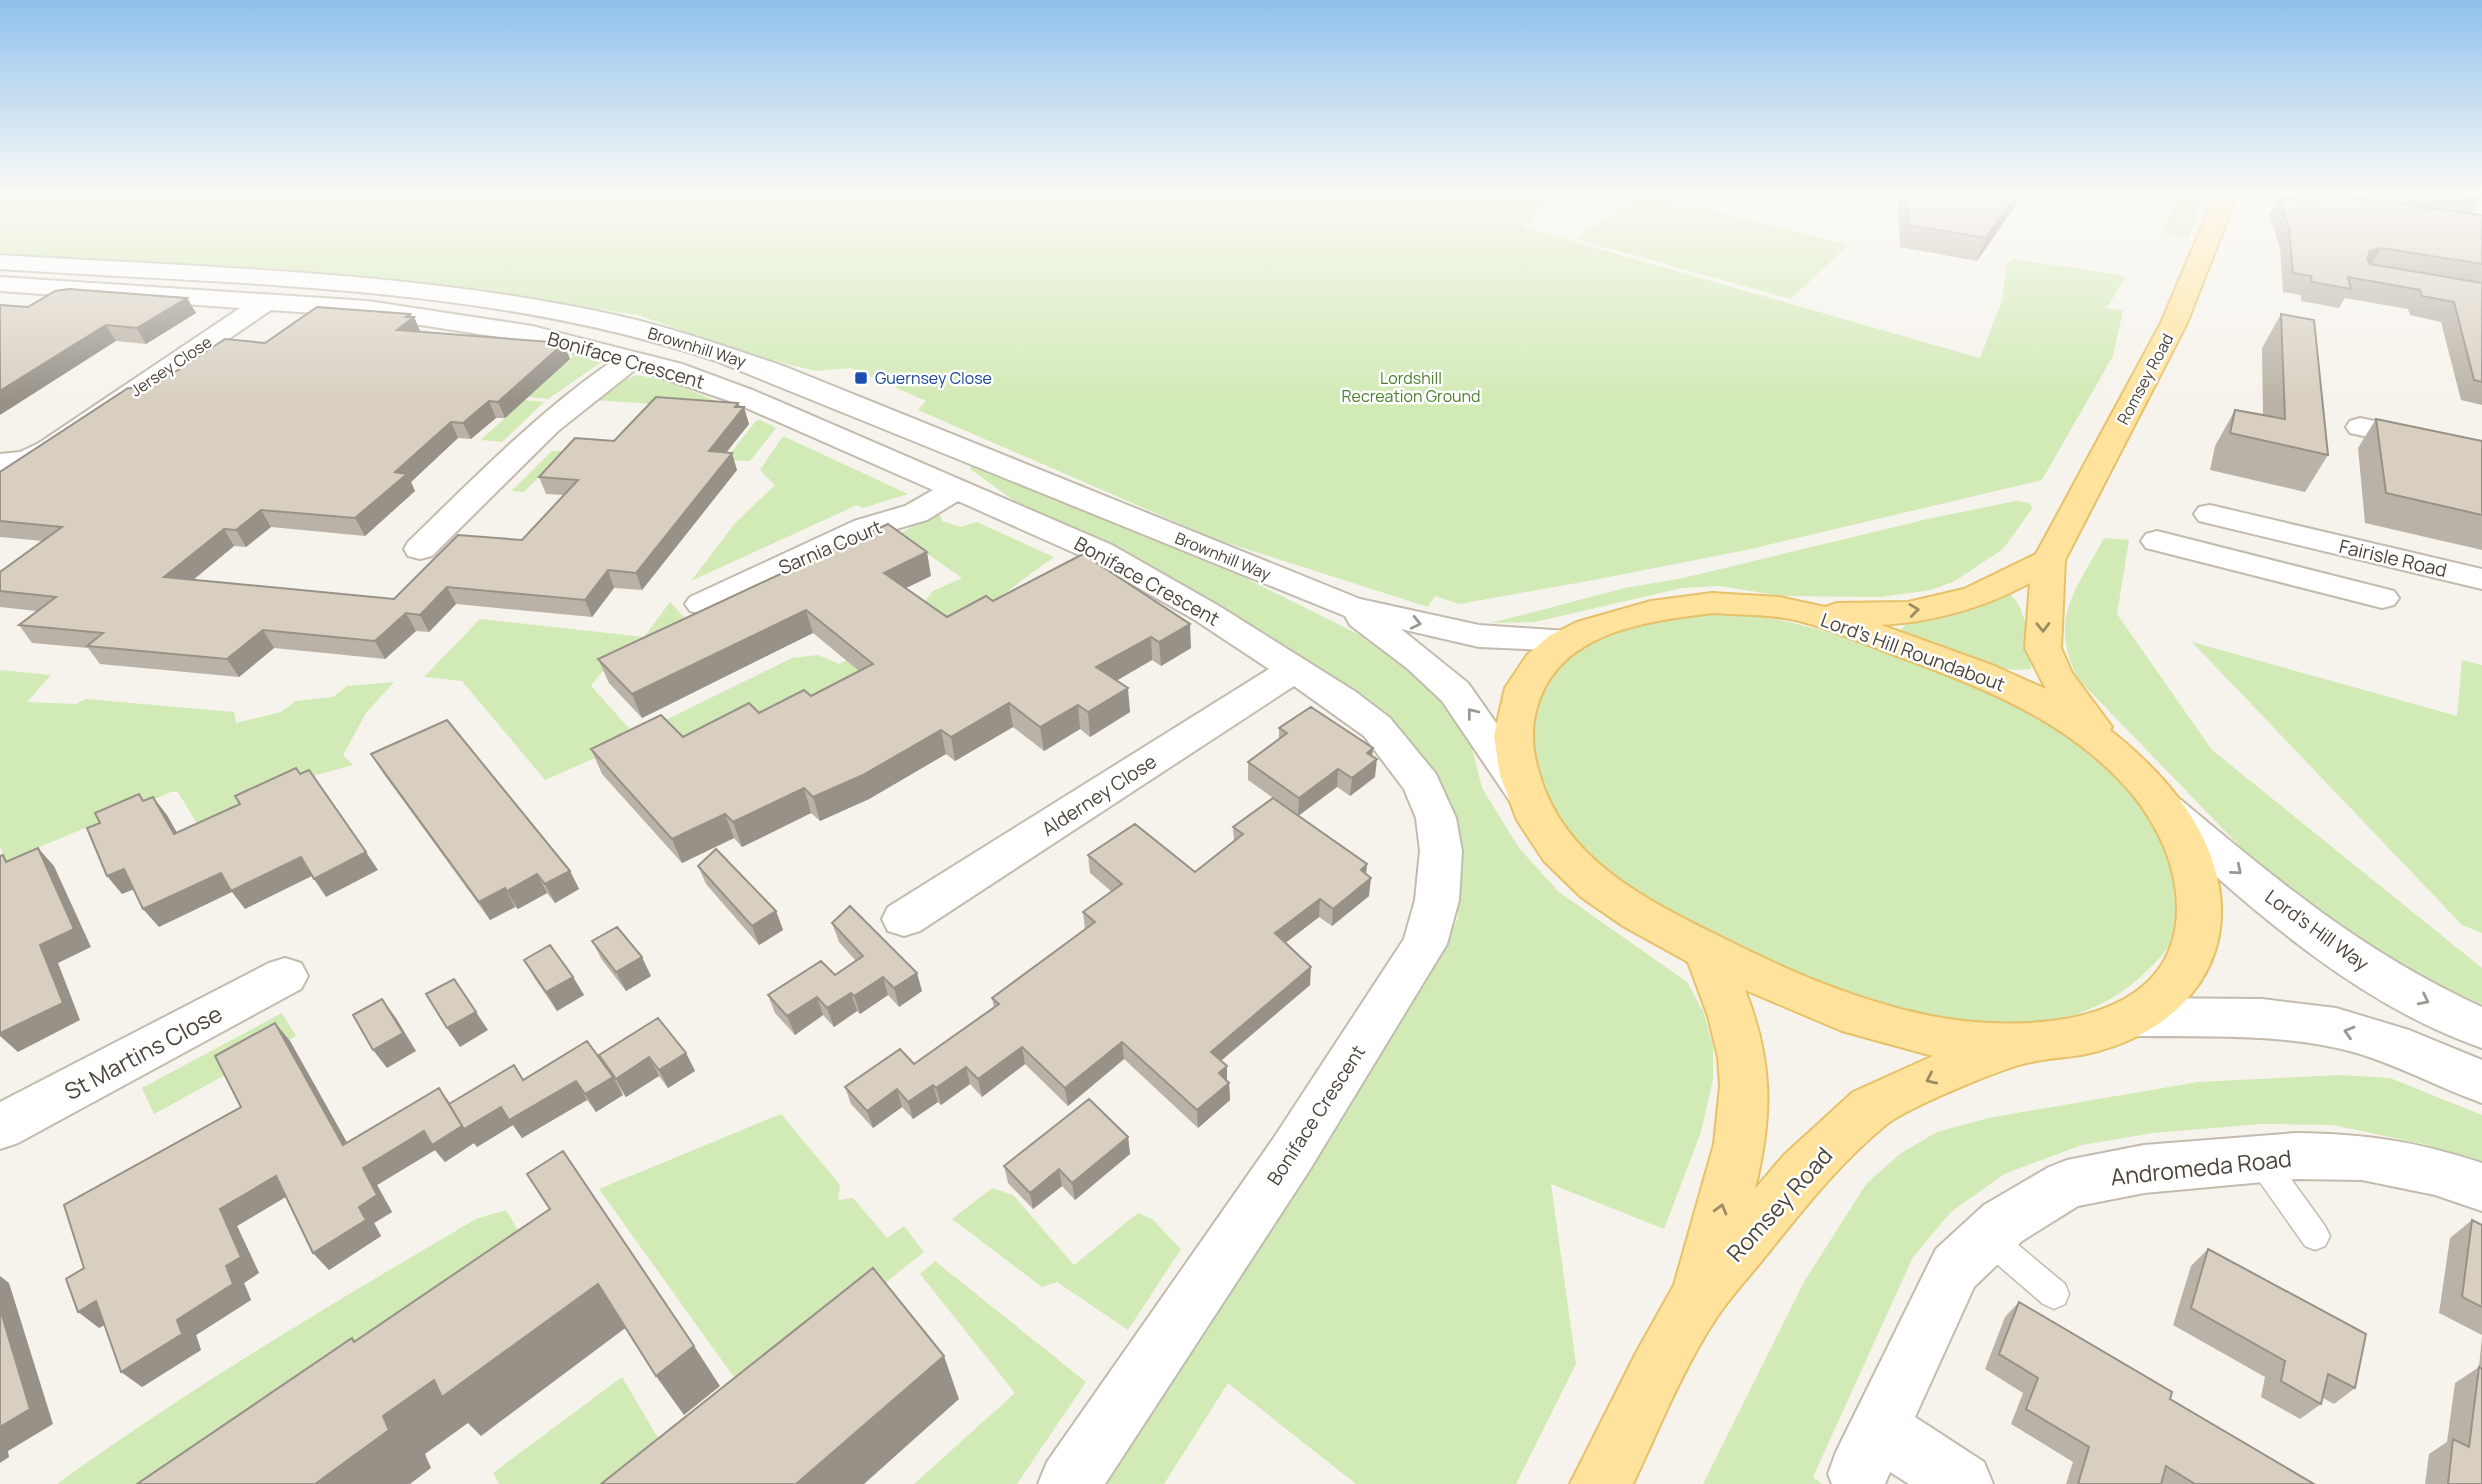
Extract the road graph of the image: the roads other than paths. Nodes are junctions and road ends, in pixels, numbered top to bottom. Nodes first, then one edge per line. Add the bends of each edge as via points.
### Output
1 (4, 262) edge
2 (2199, 262) edge
3 (0, 284) edge
4 (266, 302) junction
5 (633, 359) junction
6 (2360, 427) dead end
7 (2482, 452) edge
8 (0, 463) edge
9 (957, 489) junction
10 (2210, 514) dead end
11 (2305, 536) junction
12 (2157, 541) dead end
13 (420, 549) dead end
14 (2049, 560) junction
15 (2306, 578) junction
16 (2482, 579) edge
17 (2382, 598) dead end
18 (702, 604) dead end
19 (1350, 607) junction
20 (1797, 610) junction
21 (1569, 640) junction
22 (1294, 670) junction
23 (2111, 752) junction
24 (1523, 790) junction
25 (2167, 810) junction
26 (904, 919) dead end
27 (1706, 950) junction
28 (285, 976) dead end
29 (2138, 1017) junction
30 (2482, 1028) edge
31 (2018, 1046) junction
32 (2482, 1082) edge
33 (0, 1126) edge
34 (2260, 1159) junction
35 (2482, 1187) edge
36 (2315, 1236) dead end
37 (1989, 1238) junction
38 (2054, 1294) dead end
39 (1697, 1298) junction
40 (1069, 1484) edge
41 (1601, 1484) edge
42 (1962, 1484) edge

1 - 19 street, Brownhill Way via 466,298 570,313 669,337 776,373
2 - 14 main road, Romsey Road via 2174,323
3 - 4 street, Boniface Crescent
4 - 5 street, Boniface Crescent via 466,321
4 - 8 street, Jersey Close via 49,449 27,460
5 - 9 street, Boniface Crescent via 715,384
5 - 13 street via 547,423
6 - 7 street
9 - 18 street, Sarnia Court via 915,513 866,528
9 - 22 street, Boniface Crescent via 1119,561
10 - 11 street, Fairisle Road
11 - 15 street
11 - 16 street, Fairisle Road
12 - 15 street, Fairisle Road
20 -> 14 main road via 1849,615 1941,606 1978,595
14 -> 23 main road, Romsey Road via 2043,648 2056,676
15 - 17 street, Fairisle Road
19 -> 21 street, Brownhill Way via 1479,636
24 -> 19 street, Brownhill Way via 1455,692
20 - 21 main road, Lord's Hill Roundabout via 1712,603 1652,609 1593,626
20 - 23 main road, Lord's Hill Roundabout via 2004,684
21 - 24 main road, Lord's Hill Roundabout via 1535,670 1517,696 1512,747
22 - 26 street, Alderney Close
22 - 40 street, Boniface Crescent via 1377,727 1422,784 1436,818 1441,851 1437,900 1426,944 1291,1155
23 - 25 main road, Lord's Hill Roundabout
24 - 27 main road, Lord's Hill Roundabout via 1538,825 1601,890
25 - 29 main road, Lord's Hill Roundabout via 2192,860 2200,895 2198,942 2179,977
25 -> 30 street, Lord's Hill Way via 2341,952 2401,989
27 - 31 main road, Lord's Hill Roundabout via 1815,1001 1877,1024 1936,1039
39 -> 27 main road, Romsey Road via 1742,1132 1745,1095 1742,1055
28 - 33 street, St Martins Close
29 - 31 main road, Lord's Hill Roundabout via 2063,1040
32 -> 29 street via 2405,1049 2336,1028 2267,1019
31 -> 39 main road, Romsey Road via 1871,1107 1802,1172
34 - 35 street, Andromeda Road via 2362,1157 2435,1171
34 - 36 lane
34 - 37 street, Andromeda Road via 2144,1169 2067,1184 2003,1223
37 - 38 lane
37 - 42 street, Andromeda Road via 1955,1268 1870,1451
39 - 41 main road, Romsey Road

